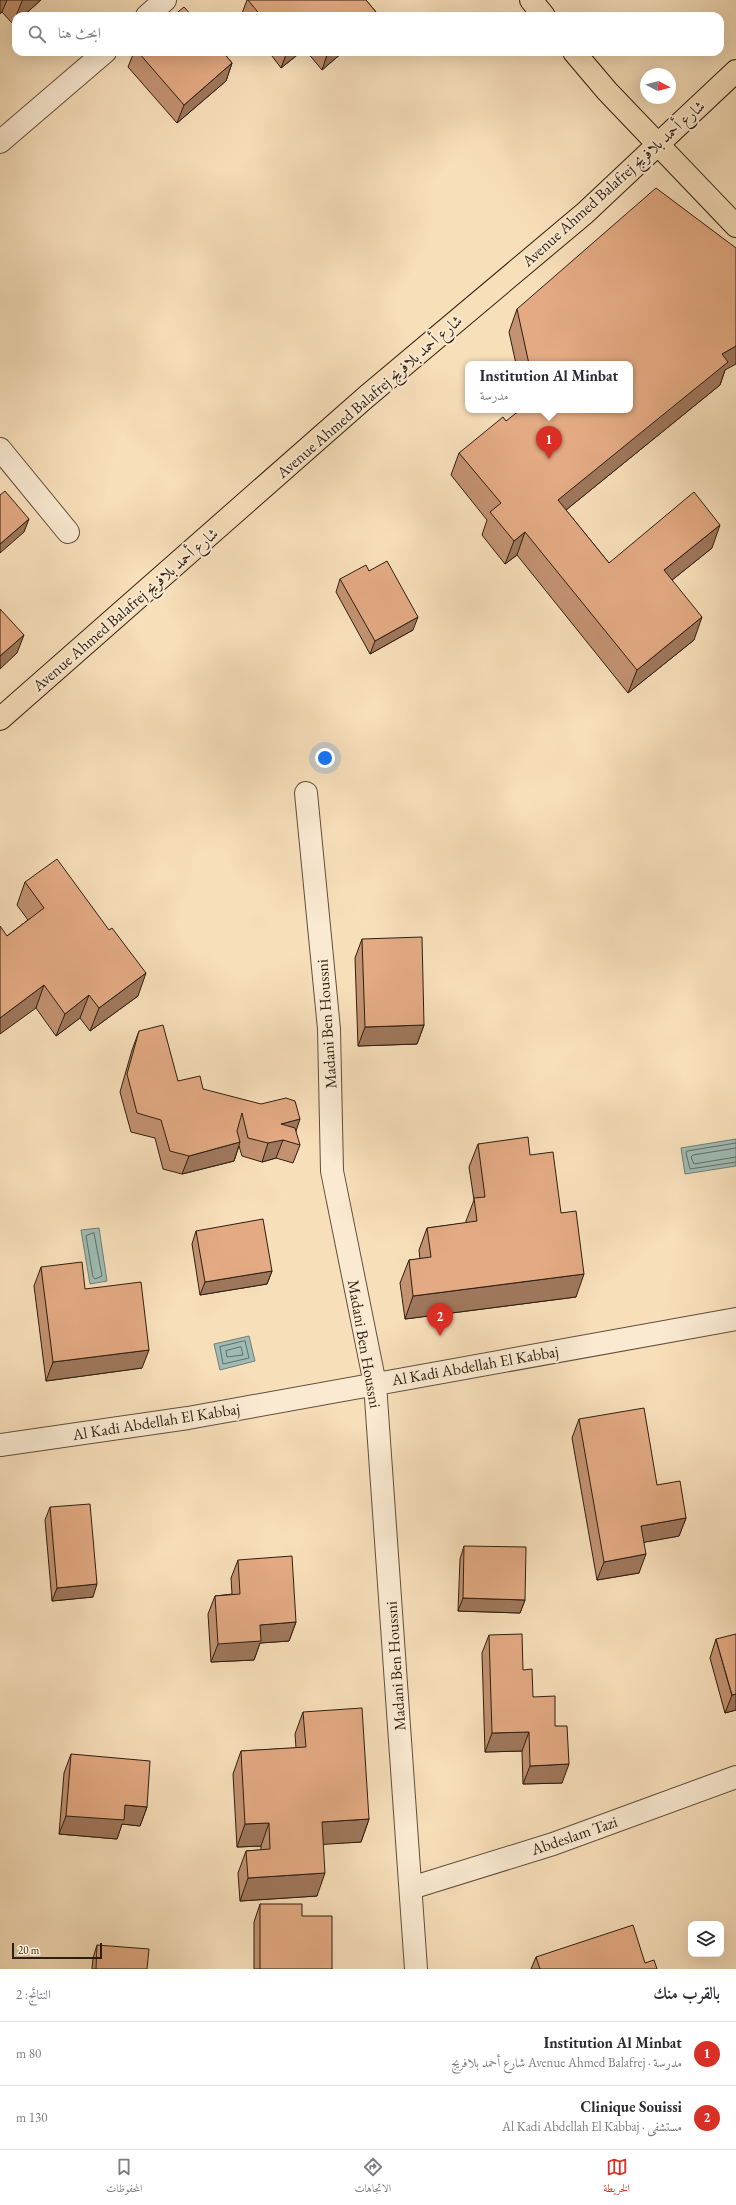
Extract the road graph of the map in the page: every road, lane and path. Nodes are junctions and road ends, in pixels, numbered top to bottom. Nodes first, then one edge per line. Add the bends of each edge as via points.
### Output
1 (165, 0) edge
2 (530, 0) edge
3 (152, 12) edge
4 (540, 12) edge
5 (99, 56) edge
6 (577, 56) edge
7 (736, 71) edge
8 (0, 142) edge
9 (659, 145) junction
10 (736, 226) edge
11 (0, 449) edge
12 (68, 532) dead end
13 (0, 719) edge
14 (306, 793) dead end
15 (736, 1319) edge
16 (375, 1384) junction
17 (0, 1445) edge
18 (736, 1777) edge
19 (411, 1888) junction
20 (416, 1969) edge

1 - 3 street
2 - 4 main road
5 - 8 street
6 - 9 main road
7 - 9 main road, Avenue Ahmed Balafrej شارع أحمد بلافريج
9 - 10 main road
9 - 13 main road, Avenue Ahmed Balafrej شارع أحمد بلافريج via 585,213 366,397
11 - 12 street
14 - 16 street, Madani Ben Houssni via 329,1028 332,1171
15 - 16 street, Al Kadi Abdellah El Kabbaj
16 - 17 street, Al Kadi Abdellah El Kabbaj via 188,1418
16 - 19 street, Madani Ben Houssni
18 - 19 street, Abdeslam Tazi via 553,1844
19 - 20 street, Madani Ben Houssni

